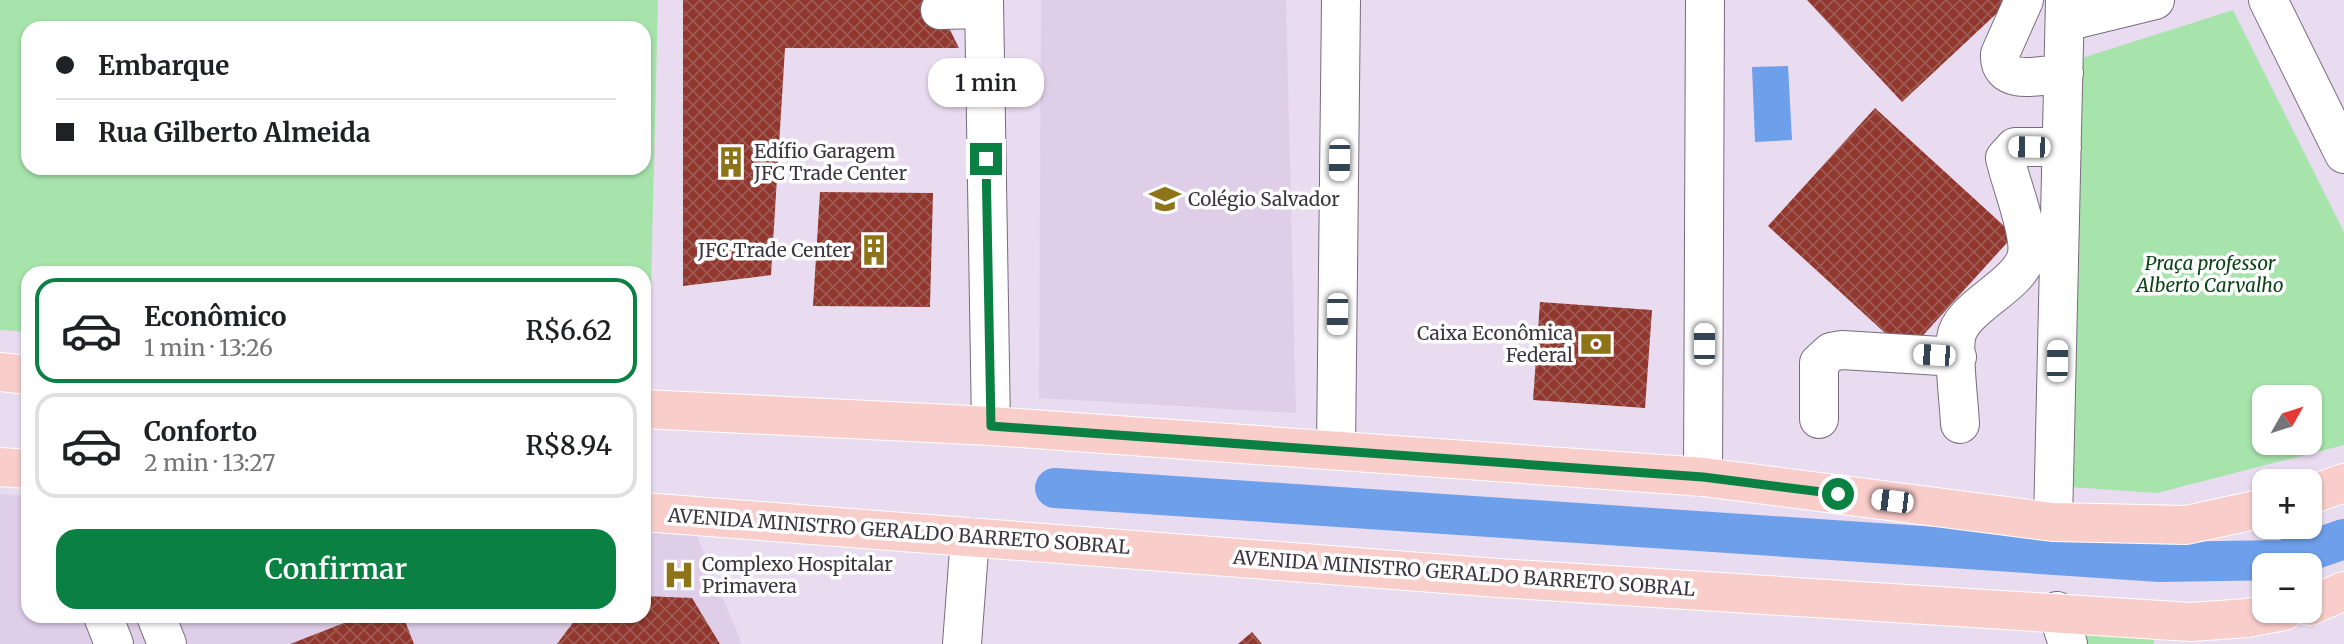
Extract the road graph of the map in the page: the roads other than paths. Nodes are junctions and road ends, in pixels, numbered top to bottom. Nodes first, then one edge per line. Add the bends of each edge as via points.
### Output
1 (1341, 0) edge
2 (1705, 0) edge
3 (2024, 0) edge
4 (2155, 0) edge
5 (2268, 0) edge
6 (984, 5) edge
7 (940, 10) dead end
8 (2065, 11) edge
9 (2064, 73) junction
10 (2062, 147) junction
11 (2344, 154) edge
12 (1957, 357) junction
13 (0, 372) edge
14 (21, 374) edge
15 (651, 410) edge
16 (1819, 419) dead end
17 (1960, 424) dead end
18 (991, 426) junction
19 (1336, 449) junction
20 (0, 467) edge
21 (21, 468) edge
22 (1703, 477) junction
23 (2344, 483) edge
24 (2322, 491) edge
25 (2252, 511) edge
26 (651, 513) edge
27 (2053, 522) junction
28 (970, 537) junction
29 (2344, 591) edge
30 (2322, 601) edge
31 (2252, 617) edge
32 (106, 623) edge
33 (159, 623) edge
34 (2063, 628) edge
35 (2186, 633) edge
36 (114, 644) edge
37 (167, 644) edge
38 (962, 644) edge

1 - 19 street
2 - 22 street
3 - 9 street via 1999,63 2016,78
4 - 8 street
5 - 11 street
6 - 7 street
6 - 18 street
8 - 9 street
9 - 10 street
10 - 12 street via 2015,147 2008,152 2005,158 2026,257 2016,273 1959,329
10 - 27 street
12 - 16 street via 1830,352 1819,363
12 - 17 street
13 - 14 main road
15 - 18 main road
18 - 19 main road
19 - 22 main road
20 - 21 main road
22 - 27 main road
23 - 24 main road
25 - 27 main road via 2186,525
26 - 28 main road, AVENIDA MINISTRO GERALDO BARRETO SOBRAL
28 - 34 main road, AVENIDA MINISTRO GERALDO BARRETO SOBRAL
28 - 38 street
29 - 30 main road
31 - 35 main road, AVENIDA MINISTRO GERALDO BARRETO SOBRAL
32 - 36 street
33 - 37 street
34 - 35 main road, AVENIDA MINISTRO GERALDO BARRETO SOBRAL

